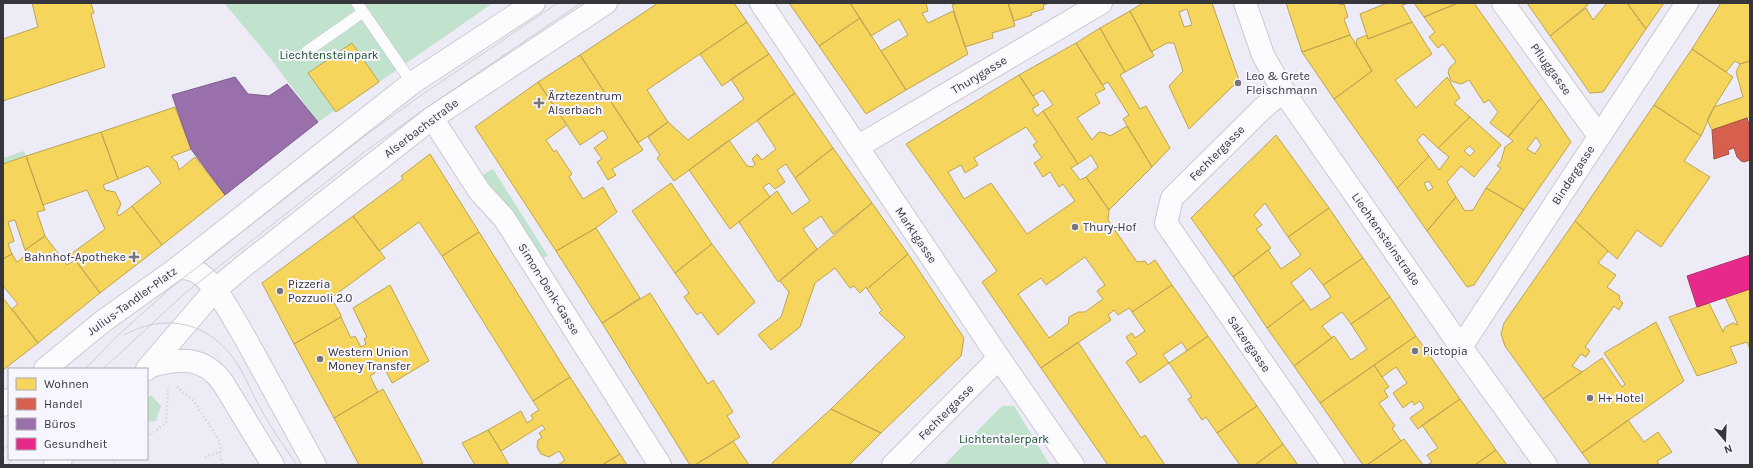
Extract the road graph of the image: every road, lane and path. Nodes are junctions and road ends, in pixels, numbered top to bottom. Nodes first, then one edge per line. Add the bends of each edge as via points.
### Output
1 (534, 3) edge
2 (606, 3) edge
3 (761, 3) edge
4 (1101, 3) edge
5 (1245, 3) edge
6 (1503, 3) edge
7 (1686, 3) edge
8 (360, 8) edge
9 (306, 52) dead end
10 (412, 83) junction
11 (1282, 91) junction
12 (432, 118) junction
13 (1599, 136) junction
14 (857, 147) junction
15 (1166, 223) joint
16 (176, 269) junction
17 (215, 290) junction
18 (1461, 347) junction
19 (999, 358) junction
20 (46, 368) edge
21 (149, 368) edge
22 (173, 384) dead end
23 (168, 386) dead end
24 (148, 436) edge
25 (221, 452) junction
26 (205, 457) dead end
27 (222, 465) edge
28 (273, 465) edge
29 (315, 465) edge
30 (660, 465) edge
31 (893, 465) edge
32 (1073, 465) edge
33 (1333, 465) edge
34 (1546, 465) edge

1 - 10 street
2 - 12 street, Alserbachstraße
3 - 14 street, Marktgasse
4 - 14 street, Thurygasse
5 - 11 street, Liechtensteinstraße via 1263,55
6 - 13 street, Pfluggasse
7 - 13 street, Bindergasse
8 - 9 lane
8 - 10 lane
10 - 16 street, Julius-Tandler-Platz
11 - 15 street, Fechtergasse via 1172,198
11 - 18 street, Liechtensteinstraße
12 - 17 street, Alserbachstraße
12 - 30 street, Simon-Denk-Gasse via 480,192 504,218
13 - 18 street, Bindergasse
14 - 19 street, Marktgasse
15 - 33 street, Salzergasse
16 - 17 street via 195,270
16 - 20 street, Julius-Tandler-Platz via 102,322
17 - 21 street
17 - 29 street via 242,333
18 - 34 street, Liechtensteinstraße
19 - 31 street, Fechtergasse
19 - 32 street, Marktgasse
21 - 28 street via 180,360 200,364 214,371
22 - 25 path via 194,401 220,442
23 - 24 path via 166,423
25 - 26 path
25 - 27 path

